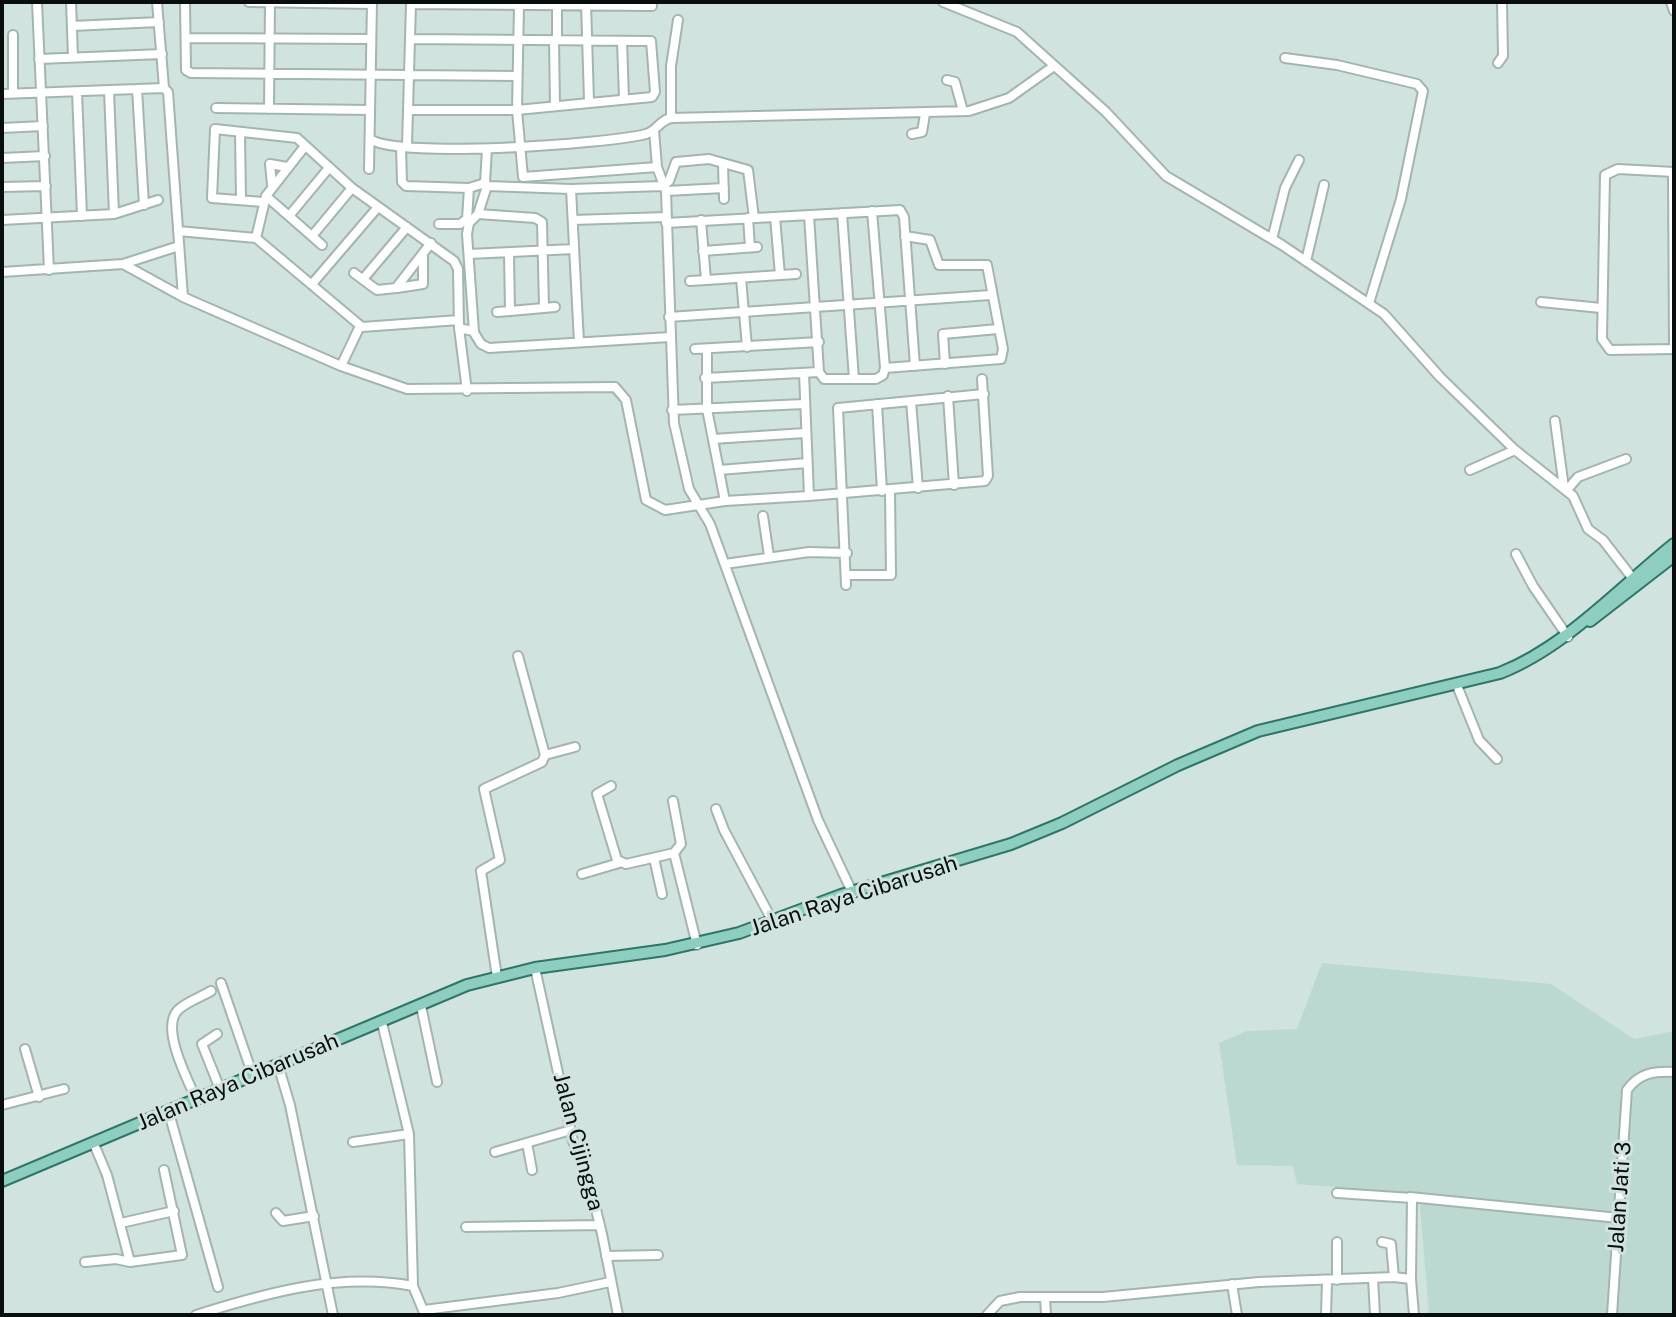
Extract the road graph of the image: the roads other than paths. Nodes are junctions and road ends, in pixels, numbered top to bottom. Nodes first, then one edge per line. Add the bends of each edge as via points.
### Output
1 (37, 2) edge
2 (71, 2) edge
3 (157, 2) edge
4 (185, 2) edge
5 (249, 2) edge
6 (270, 2) edge
7 (943, 2) edge
8 (1502, 2) edge
9 (1671, 2) edge
10 (372, 3) edge
11 (411, 3) edge
12 (586, 4) edge
13 (513, 5) edge
14 (557, 6) junction
15 (652, 6) dead end
16 (1674, 11) edge
17 (678, 20) dead end
18 (159, 22) junction
19 (72, 26) junction
20 (13, 35) dead end
21 (186, 38) junction
22 (271, 39) junction
23 (371, 39) junction
24 (411, 39) junction
25 (518, 40) junction
26 (555, 40) junction
27 (590, 40) junction
28 (622, 41) junction
29 (162, 54) junction
30 (73, 57) junction
31 (1285, 58) dead end
32 (39, 59) junction
33 (1498, 63) dead end
34 (1054, 66) junction
35 (270, 74) junction
36 (371, 74) junction
37 (408, 75) junction
38 (517, 76) junction
39 (947, 80) dead end
40 (164, 88) junction
41 (137, 89) junction
42 (109, 91) junction
43 (42, 92) junction
44 (77, 92) junction
45 (13, 93) junction
46 (2, 94) edge
47 (624, 99) junction
48 (589, 101) junction
49 (555, 106) junction
50 (216, 108) dead end
51 (269, 109) junction
52 (370, 110) junction
53 (408, 110) junction
54 (517, 110) junction
55 (963, 111) junction
56 (925, 114) junction
57 (671, 118) junction
58 (43, 126) junction
59 (2, 128) edge
60 (654, 130) junction
61 (240, 133) junction
62 (912, 134) dead end
63 (370, 139) junction
64 (305, 146) junction
65 (404, 147) junction
66 (518, 147) junction
67 (487, 149) junction
68 (45, 156) junction
69 (2, 158) edge
70 (1299, 160) dead end
71 (723, 163) junction
72 (287, 167) junction
73 (657, 167) junction
74 (328, 169) junction
75 (369, 169) dead end
76 (1674, 172) edge
77 (1324, 185) dead end
78 (46, 186) junction
79 (272, 186) junction
80 (2, 187) edge
81 (352, 188) junction
82 (469, 188) junction
83 (664, 188) junction
84 (724, 188) junction
85 (571, 189) junction
86 (201, 197) dead end
87 (212, 198) junction
88 (241, 199) junction
89 (264, 199) junction
90 (724, 199) dead end
91 (158, 200) dead end
92 (144, 205) junction
93 (378, 207) junction
94 (872, 211) junction
95 (842, 213) junction
96 (114, 214) junction
97 (478, 214) junction
98 (809, 215) junction
99 (82, 216) junction
100 (289, 216) junction
101 (775, 217) junction
102 (751, 218) junction
103 (46, 219) junction
104 (2, 220) edge
105 (573, 220) junction
106 (666, 220) junction
107 (701, 220) junction
108 (439, 224) dead end
109 (407, 227) junction
110 (178, 231) junction
111 (312, 236) junction
112 (905, 236) junction
113 (256, 238) junction
114 (1272, 239) junction
115 (431, 243) junction
116 (322, 245) dead end
117 (179, 246) junction
118 (574, 249) junction
119 (542, 251) junction
120 (703, 251) junction
121 (509, 253) junction
122 (469, 254) junction
123 (423, 257) junction
124 (1306, 261) junction
125 (123, 264) junction
126 (49, 270) junction
127 (2, 272) edge
128 (354, 273) dead end
129 (796, 274) dead end
130 (780, 275) junction
131 (741, 278) junction
132 (363, 279) junction
133 (706, 280) junction
134 (690, 281) dead end
135 (312, 284) junction
136 (396, 288) junction
137 (991, 295) junction
138 (183, 297) junction
139 (909, 301) junction
140 (1541, 302) dead end
141 (879, 303) junction
142 (1369, 303) junction
143 (849, 306) junction
144 (555, 307) dead end
145 (816, 307) junction
146 (544, 308) junction
147 (1601, 308) junction
148 (510, 311) junction
149 (497, 312) dead end
150 (743, 312) junction
151 (669, 317) junction
152 (459, 324) junction
153 (360, 326) junction
154 (998, 329) junction
155 (474, 332) junction
156 (670, 337) junction
157 (579, 342) junction
158 (819, 342) junction
159 (747, 347) junction
160 (695, 349) dead end
161 (707, 350) junction
162 (945, 364) junction
163 (341, 366) junction
164 (915, 366) junction
165 (885, 368) junction
166 (819, 372) junction
167 (804, 373) junction
168 (705, 378) junction
169 (854, 379) junction
170 (982, 379) dead end
171 (467, 391) junction
172 (984, 394) junction
173 (948, 396) junction
174 (911, 401) junction
175 (804, 404) junction
176 (877, 404) junction
177 (707, 409) junction
178 (672, 410) junction
179 (1555, 421) dead end
180 (805, 433) junction
181 (713, 439) junction
182 (1515, 450) junction
183 (1626, 459) dead end
184 (807, 463) junction
185 (719, 470) junction
186 (1470, 470) dead end
187 (954, 485) junction
188 (918, 488) junction
189 (1565, 489) junction
190 (886, 490) junction
191 (844, 495) junction
192 (809, 496) junction
193 (725, 501) junction
194 (690, 506) junction
195 (763, 516) dead end
196 (1674, 544) edge
197 (847, 553) junction
198 (1516, 554) dead end
199 (769, 556) junction
200 (1674, 556) edge
201 (725, 564) junction
202 (1635, 581) junction
203 (1567, 636) junction
204 (518, 656) dead end
205 (1458, 688) junction
206 (575, 747) dead end
207 (545, 755) junction
208 (1497, 759) dead end
209 (611, 786) dead end
210 (673, 801) dead end
211 (716, 809) dead end
212 (674, 853) junction
213 (654, 858) junction
214 (619, 863) junction
215 (582, 874) dead end
216 (662, 894) dead end
217 (847, 895) junction
218 (824, 903) junction
219 (773, 922) junction
220 (697, 945) junction
221 (535, 969) junction
222 (497, 977) junction
223 (221, 983) dead end
224 (211, 991) dead end
225 (421, 1006) junction
226 (382, 1023) junction
227 (217, 1034) dead end
228 (25, 1049) dead end
229 (279, 1068) junction
230 (1674, 1072) edge
231 (253, 1076) junction
232 (437, 1082) dead end
233 (64, 1089) dead end
234 (220, 1089) junction
235 (39, 1097) junction
236 (196, 1099) junction
237 (2, 1105) edge
238 (174, 1110) junction
239 (571, 1130) junction
240 (409, 1134) junction
241 (353, 1142) dead end
242 (527, 1143) junction
243 (94, 1144) junction
244 (495, 1152) dead end
245 (164, 1170) dead end
246 (532, 1170) dead end
247 (2, 1182) edge
248 (1337, 1193) dead end
249 (1410, 1197) junction
250 (174, 1211) junction
251 (276, 1213) dead end
252 (314, 1216) junction
253 (1619, 1218) junction
254 (121, 1223) junction
255 (600, 1225) junction
256 (466, 1227) dead end
257 (1337, 1242) dead end
258 (1382, 1242) dead end
259 (658, 1255) dead end
260 (606, 1256) junction
261 (85, 1262) dead end
262 (130, 1262) junction
263 (1394, 1277) junction
264 (1373, 1278) junction
265 (1411, 1279) junction
266 (328, 1281) junction
267 (1332, 1281) junction
268 (610, 1282) junction
269 (1232, 1284) junction
270 (413, 1286) junction
271 (218, 1287) dead end
272 (1045, 1297) junction
273 (425, 1312) edge
274 (196, 1315) edge
275 (333, 1315) edge
276 (618, 1315) edge
277 (987, 1315) edge
278 (1046, 1315) edge
279 (1237, 1315) edge
280 (1326, 1315) edge
281 (1375, 1315) edge
282 (1414, 1315) edge
283 (1612, 1315) edge

1 - 32 street
2 - 19 street
3 - 18 street
4 - 21 street
5 - 6 street
6 - 10 street
6 - 22 street
7 - 34 street via 1017,32
8 - 33 street via 1503,56
9 - 16 street
10 - 23 street
11 - 13 street
11 - 24 street
12 - 14 street
12 - 15 street
12 - 27 street
13 - 14 street
13 - 25 street
14 - 26 street
17 - 57 street
18 - 19 street
18 - 29 street
19 - 30 street
20 - 45 street
21 - 22 street
21 - 35 street via 188,72
22 - 23 street
22 - 35 street
23 - 36 street
24 - 25 street
24 - 37 street
25 - 26 street
25 - 38 street
26 - 27 street
26 - 49 street
27 - 28 street
27 - 48 street
28 - 47 street
28 - 47 street via 654,45 654,95
29 - 30 street
29 - 40 street
30 - 32 street
31 - 142 street via 1351,68 1417,84 1423,91 1401,198
32 - 43 street
34 - 55 street via 1003,101
34 - 114 street via 1166,176
35 - 36 street
35 - 51 street
36 - 37 street
36 - 52 street
37 - 38 street
37 - 53 street
38 - 54 street
39 - 55 street via 955,82
40 - 41 street
40 - 110 street via 171,97
41 - 42 street
41 - 92 street
42 - 44 street
42 - 96 street
43 - 44 street
43 - 45 street
43 - 58 street
44 - 99 street
45 - 46 street
47 - 48 street
48 - 49 street
49 - 54 street
50 - 51 street
51 - 52 street
52 - 63 street
53 - 54 street
53 - 65 street
54 - 66 street
55 - 56 street
56 - 57 street
56 - 62 street via 923,131
57 - 60 street
58 - 59 street
58 - 68 street
60 - 66 street
60 - 73 street
61 - 64 street via 287,135
61 - 87 street via 212,131
61 - 88 street
63 - 65 street via 382,146
63 - 75 street
64 - 72 street
64 - 74 street
65 - 67 street
65 - 82 street via 406,186
66 - 67 street
66 - 73 street via 520,172 526,178
67 - 82 street via 485,183
68 - 69 street
68 - 78 street
70 - 114 street via 1285,188
71 - 83 street via 679,161
71 - 84 street
71 - 102 street via 748,170
72 - 79 street
72 - 79 street via 270,164
73 - 83 street
74 - 81 street
74 - 100 street
76 - 147 street via 1618,169 1605,175
76 - 147 street via 1674,349 1605,348
77 - 124 street
78 - 80 street
78 - 103 street
79 - 89 street
81 - 93 street
81 - 111 street
82 - 108 street via 465,221
83 - 84 street
83 - 85 street
83 - 106 street
84 - 90 street
85 - 97 street via 489,186
85 - 105 street
86 - 87 street
87 - 88 street
88 - 89 street
89 - 100 street
89 - 113 street
91 - 92 street
92 - 96 street
93 - 109 street
93 - 135 street
94 - 95 street
94 - 112 street via 900,210
94 - 141 street
95 - 98 street
95 - 143 street
96 - 99 street
97 - 119 street via 539,219
97 - 122 street via 468,226
98 - 101 street
98 - 145 street
99 - 103 street
100 - 111 street
101 - 102 street
101 - 130 street
102 - 107 street
102 - 120 street via 754,247
103 - 104 street
103 - 126 street
105 - 106 street
105 - 118 street
106 - 107 street
106 - 151 street
107 - 120 street
109 - 115 street
109 - 132 street
110 - 113 street
110 - 117 street
111 - 116 street
112 - 137 street via 930,240 939,265 986,263
112 - 139 street
113 - 135 street
114 - 124 street
115 - 123 street
115 - 152 street via 456,264
117 - 125 street
117 - 138 street
118 - 119 street
118 - 157 street
119 - 121 street
119 - 146 street
120 - 133 street
121 - 122 street
121 - 148 street
122 - 155 street
123 - 136 street
123 - 136 street via 423,284
124 - 142 street
125 - 126 street
125 - 138 street
126 - 127 street
128 - 132 street
129 - 130 street
130 - 131 street
131 - 133 street
131 - 150 street
132 - 136 street via 377,290
133 - 134 street
135 - 153 street
137 - 139 street
137 - 154 street
138 - 163 street
139 - 141 street
139 - 164 street
140 - 147 street
141 - 143 street
141 - 165 street
142 - 182 street
143 - 145 street
143 - 169 street
144 - 146 street
145 - 150 street
145 - 158 street
146 - 148 street
148 - 149 street
150 - 151 street
150 - 159 street
151 - 156 street
152 - 153 street
152 - 155 street
152 - 171 street
153 - 163 street
154 - 162 street via 943,334
154 - 162 street via 1001,359
155 - 157 street via 489,348
156 - 157 street
156 - 178 street
158 - 159 street
158 - 166 street
159 - 161 street
160 - 161 street
161 - 168 street
162 - 164 street
163 - 171 street via 407,389
164 - 165 street
165 - 169 street via 881,377
166 - 167 street
166 - 169 street via 824,379
167 - 168 street
167 - 175 street
168 - 177 street
170 - 172 street
171 - 194 street via 615,387 626,400 646,500 665,510
172 - 173 street
172 - 187 street via 988,476 980,483
173 - 174 street
173 - 187 street
174 - 176 street
174 - 188 street
175 - 177 street
175 - 180 street
176 - 190 street
176 - 191 street via 838,408
177 - 178 street
177 - 181 street
178 - 194 street
179 - 189 street
180 - 181 street
180 - 184 street
181 - 185 street
182 - 186 street
182 - 189 street
183 - 189 street via 1578,477
184 - 185 street
184 - 192 street
185 - 193 street
187 - 188 street
188 - 190 street
189 - 202 street via 1588,529
190 - 191 street
190 - 197 street via 891,575 846,580
191 - 192 street
191 - 197 street
192 - 193 street
193 - 194 street
194 - 201 street via 708,519
195 - 199 street
196 - 202 main road, Jalan Raya Cibarusah
197 - 199 street
198 - 203 street
199 - 201 street
200 - 202 main road, Jalan Raya Cibarusah
201 - 217 street
202 - 203 main road, Jalan Raya Cibarusah
203 - 205 main road, Jalan Raya Cibarusah via 1527,665
203 - 217 main road, Jalan Raya Cibarusah via 1500,673 1258,731 1011,844
204 - 207 street
205 - 208 street via 1479,740
205 - 217 main road, Jalan Raya Cibarusah via 1260,734 1031,839
206 - 207 street
207 - 222 street via 542,762 484,789 500,860 481,871
209 - 214 street via 597,794
210 - 212 street via 681,844
211 - 219 street
212 - 213 street
212 - 220 street
213 - 214 street
213 - 216 street
214 - 215 street
217 - 218 main road, Jalan Raya Cibarusah
218 - 219 main road, Jalan Raya Cibarusah
218 - 221 main road, Jalan Raya Cibarusah via 698,947
219 - 220 main road, Jalan Raya Cibarusah
220 - 221 main road, Jalan Raya Cibarusah
221 - 222 main road, Jalan Raya Cibarusah
221 - 225 main road, Jalan Raya Cibarusah
221 - 239 street, Jalan Cijingga
222 - 231 main road, Jalan Raya Cibarusah via 453,989
223 - 231 street
224 - 236 street via 181,1007 173,1018 173,1040
225 - 226 main road, Jalan Raya Cibarusah
225 - 232 street
226 - 229 main road, Jalan Raya Cibarusah
226 - 240 street
227 - 234 street via 202,1044
228 - 235 street
229 - 238 main road, Jalan Raya Cibarusah
229 - 252 street
230 - 253 street, Jalan Jati 3 via 1647,1074 1627,1090
231 - 234 main road, Jalan Raya Cibarusah
233 - 235 street
234 - 236 main road, Jalan Raya Cibarusah
235 - 237 street
236 - 238 main road, Jalan Raya Cibarusah
238 - 243 main road, Jalan Raya Cibarusah
238 - 247 main road, Jalan Raya Cibarusah
238 - 271 street
239 - 242 street
239 - 255 street, Jalan Cijingga
240 - 241 street
240 - 270 street
242 - 244 street
242 - 246 street
243 - 247 main road, Jalan Raya Cibarusah
243 - 254 street
245 - 250 street
248 - 249 street
249 - 253 street
249 - 265 street
250 - 254 street
250 - 262 street via 182,1255
251 - 252 street via 287,1222
252 - 266 street
253 - 283 street, Jalan Jati 3
254 - 262 street
255 - 256 street
255 - 260 street, Jalan Cijingga
257 - 267 street
258 - 263 street via 1391,1244
259 - 260 street
260 - 268 street, Jalan Cijingga
261 - 262 street
263 - 264 street
263 - 265 street
264 - 267 street
264 - 281 street
265 - 282 street
266 - 270 street
266 - 274 street
266 - 275 street
267 - 269 street
267 - 280 street
268 - 273 street
268 - 276 street, Jalan Cijingga
269 - 272 street via 1103,1297
269 - 279 street
270 - 273 street
272 - 277 street via 1000,1301
272 - 278 street

